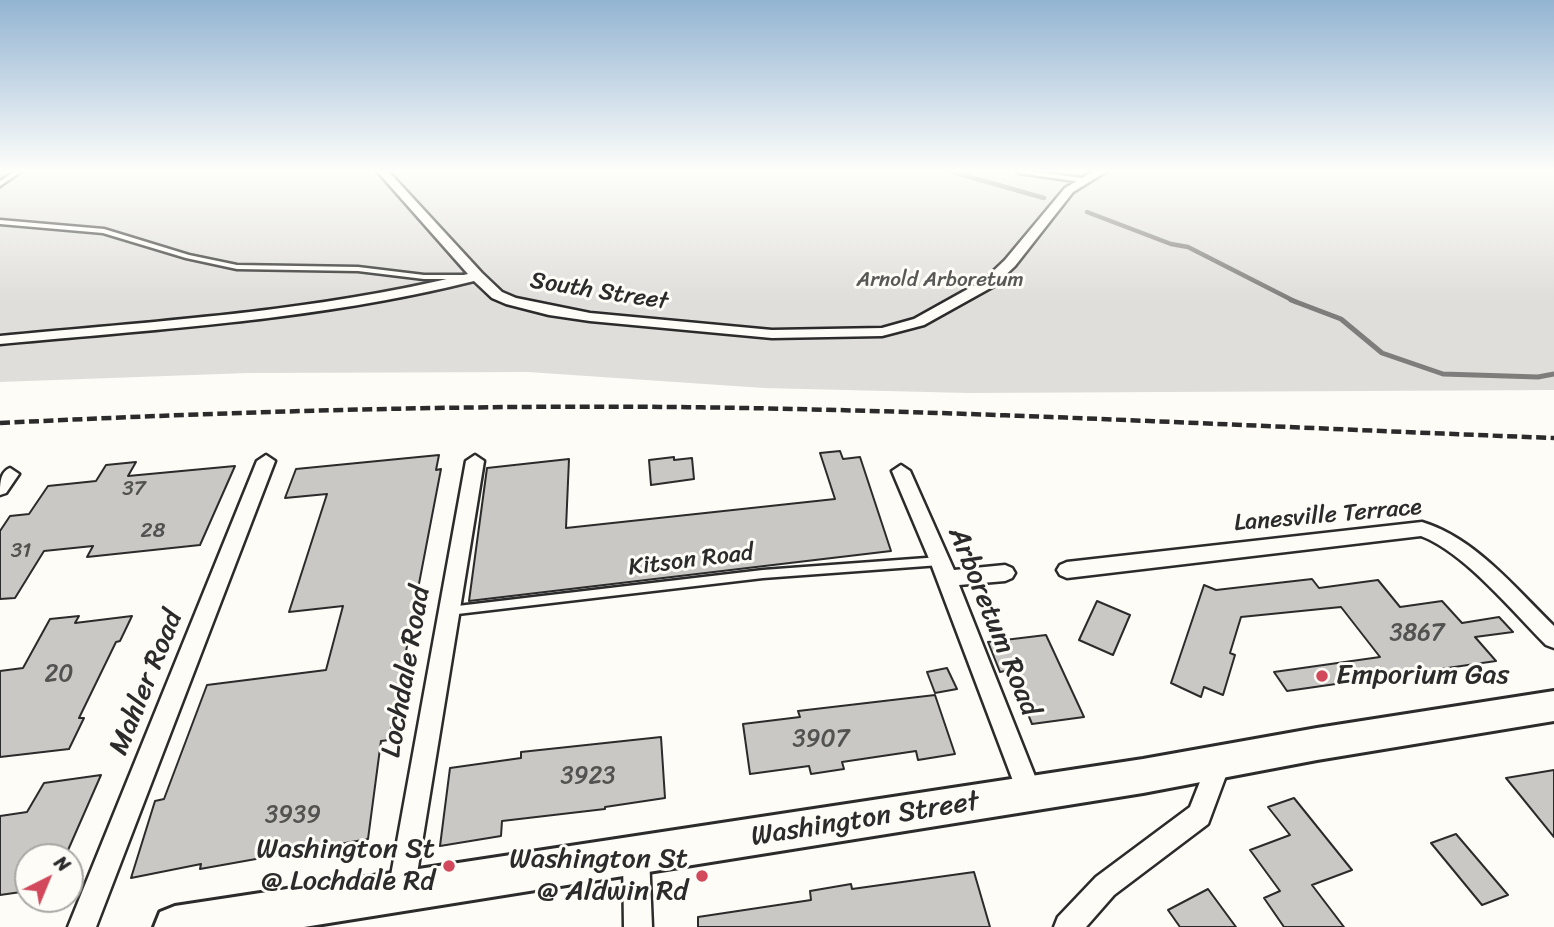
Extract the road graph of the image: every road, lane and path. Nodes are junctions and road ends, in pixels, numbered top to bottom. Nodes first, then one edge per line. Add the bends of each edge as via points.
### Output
1 (421, 214) edge
2 (1048, 214) edge
3 (0, 222) edge
4 (477, 276) junction
5 (0, 340) edge
6 (266, 461) dead end
7 (475, 461) dead end
8 (901, 471) dead end
9 (943, 570) junction
10 (1067, 570) dead end
11 (1005, 573) dead end
12 (447, 611) junction
13 (1554, 639) edge
14 (1554, 706) edge
15 (1219, 762) junction
16 (1030, 794) junction
17 (636, 855) junction
18 (401, 892) junction
19 (311, 916) edge
20 (82, 927) edge
21 (175, 927) edge
22 (638, 927) edge
23 (1068, 927) edge

1 - 4 street, South Street
2 - 4 street, South Street via 989,283 919,322 881,332 772,334 590,317 511,301
3 - 4 lane via 104,231 237,267
4 - 5 street via 401,295 259,315
6 - 20 street, Mahler Road
7 - 12 street, Lochdale Road
8 - 9 street, Arboretum Road
9 - 11 street
9 - 12 lane, Kitson Road via 763,574
9 - 16 street, Arboretum Road
10 - 13 street, Lanesville Terrace via 1422,529 1434,531 1454,545
12 - 18 street, Lochdale Road
14 - 15 main road, Washington Street
15 - 16 main road, Washington Street
15 - 23 street via 1199,815 1105,886
16 - 17 main road, Washington Street
17 - 18 main road, Washington Street
17 - 22 street
18 - 19 main road, Washington Street
19 - 21 main road, Washington Street

